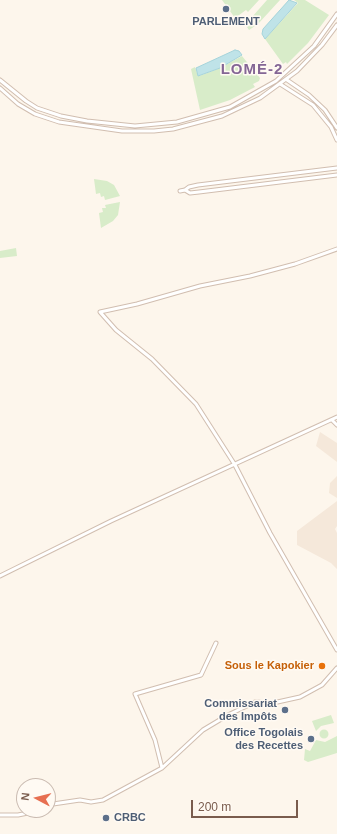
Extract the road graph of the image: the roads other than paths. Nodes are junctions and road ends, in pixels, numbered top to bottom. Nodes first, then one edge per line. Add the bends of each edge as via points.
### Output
1 (337, 14) edge
2 (337, 25) edge
3 (0, 80) edge
4 (287, 80) junction
5 (280, 84) junction
6 (0, 88) edge
7 (337, 128) edge
8 (337, 140) edge
9 (337, 168) edge
10 (337, 175) edge
11 (185, 190) junction
12 (180, 191) dead end
13 (337, 249) edge
14 (337, 417) edge
15 (332, 420) junction
16 (337, 425) edge
17 (234, 465) junction
18 (0, 576) edge
19 (216, 644) dead end
20 (337, 650) edge
21 (337, 668) edge
22 (162, 768) junction
23 (56, 804) edge
24 (0, 815) edge
25 (16, 815) edge

1 - 3 street via 314,46 272,84 230,107 177,122 129,126 61,116 37,108
2 - 4 street via 312,57
4 - 5 street
4 - 7 street via 325,110
5 - 6 street via 260,98 222,116 154,131 122,131 59,122 35,114 18,104
5 - 8 street via 313,105 331,127
9 - 11 street via 198,185
10 - 11 street via 195,193
11 - 12 street
13 - 17 street via 250,276 100,312 116,330 152,359 196,404
14 - 15 street
15 - 16 street
15 - 17 street
17 - 18 street via 111,521
17 - 20 street
19 - 22 street via 202,675 135,694 155,740
21 - 22 street via 322,685 300,697 273,703 255,702 228,714 203,730
22 - 23 street via 102,800
24 - 25 street

